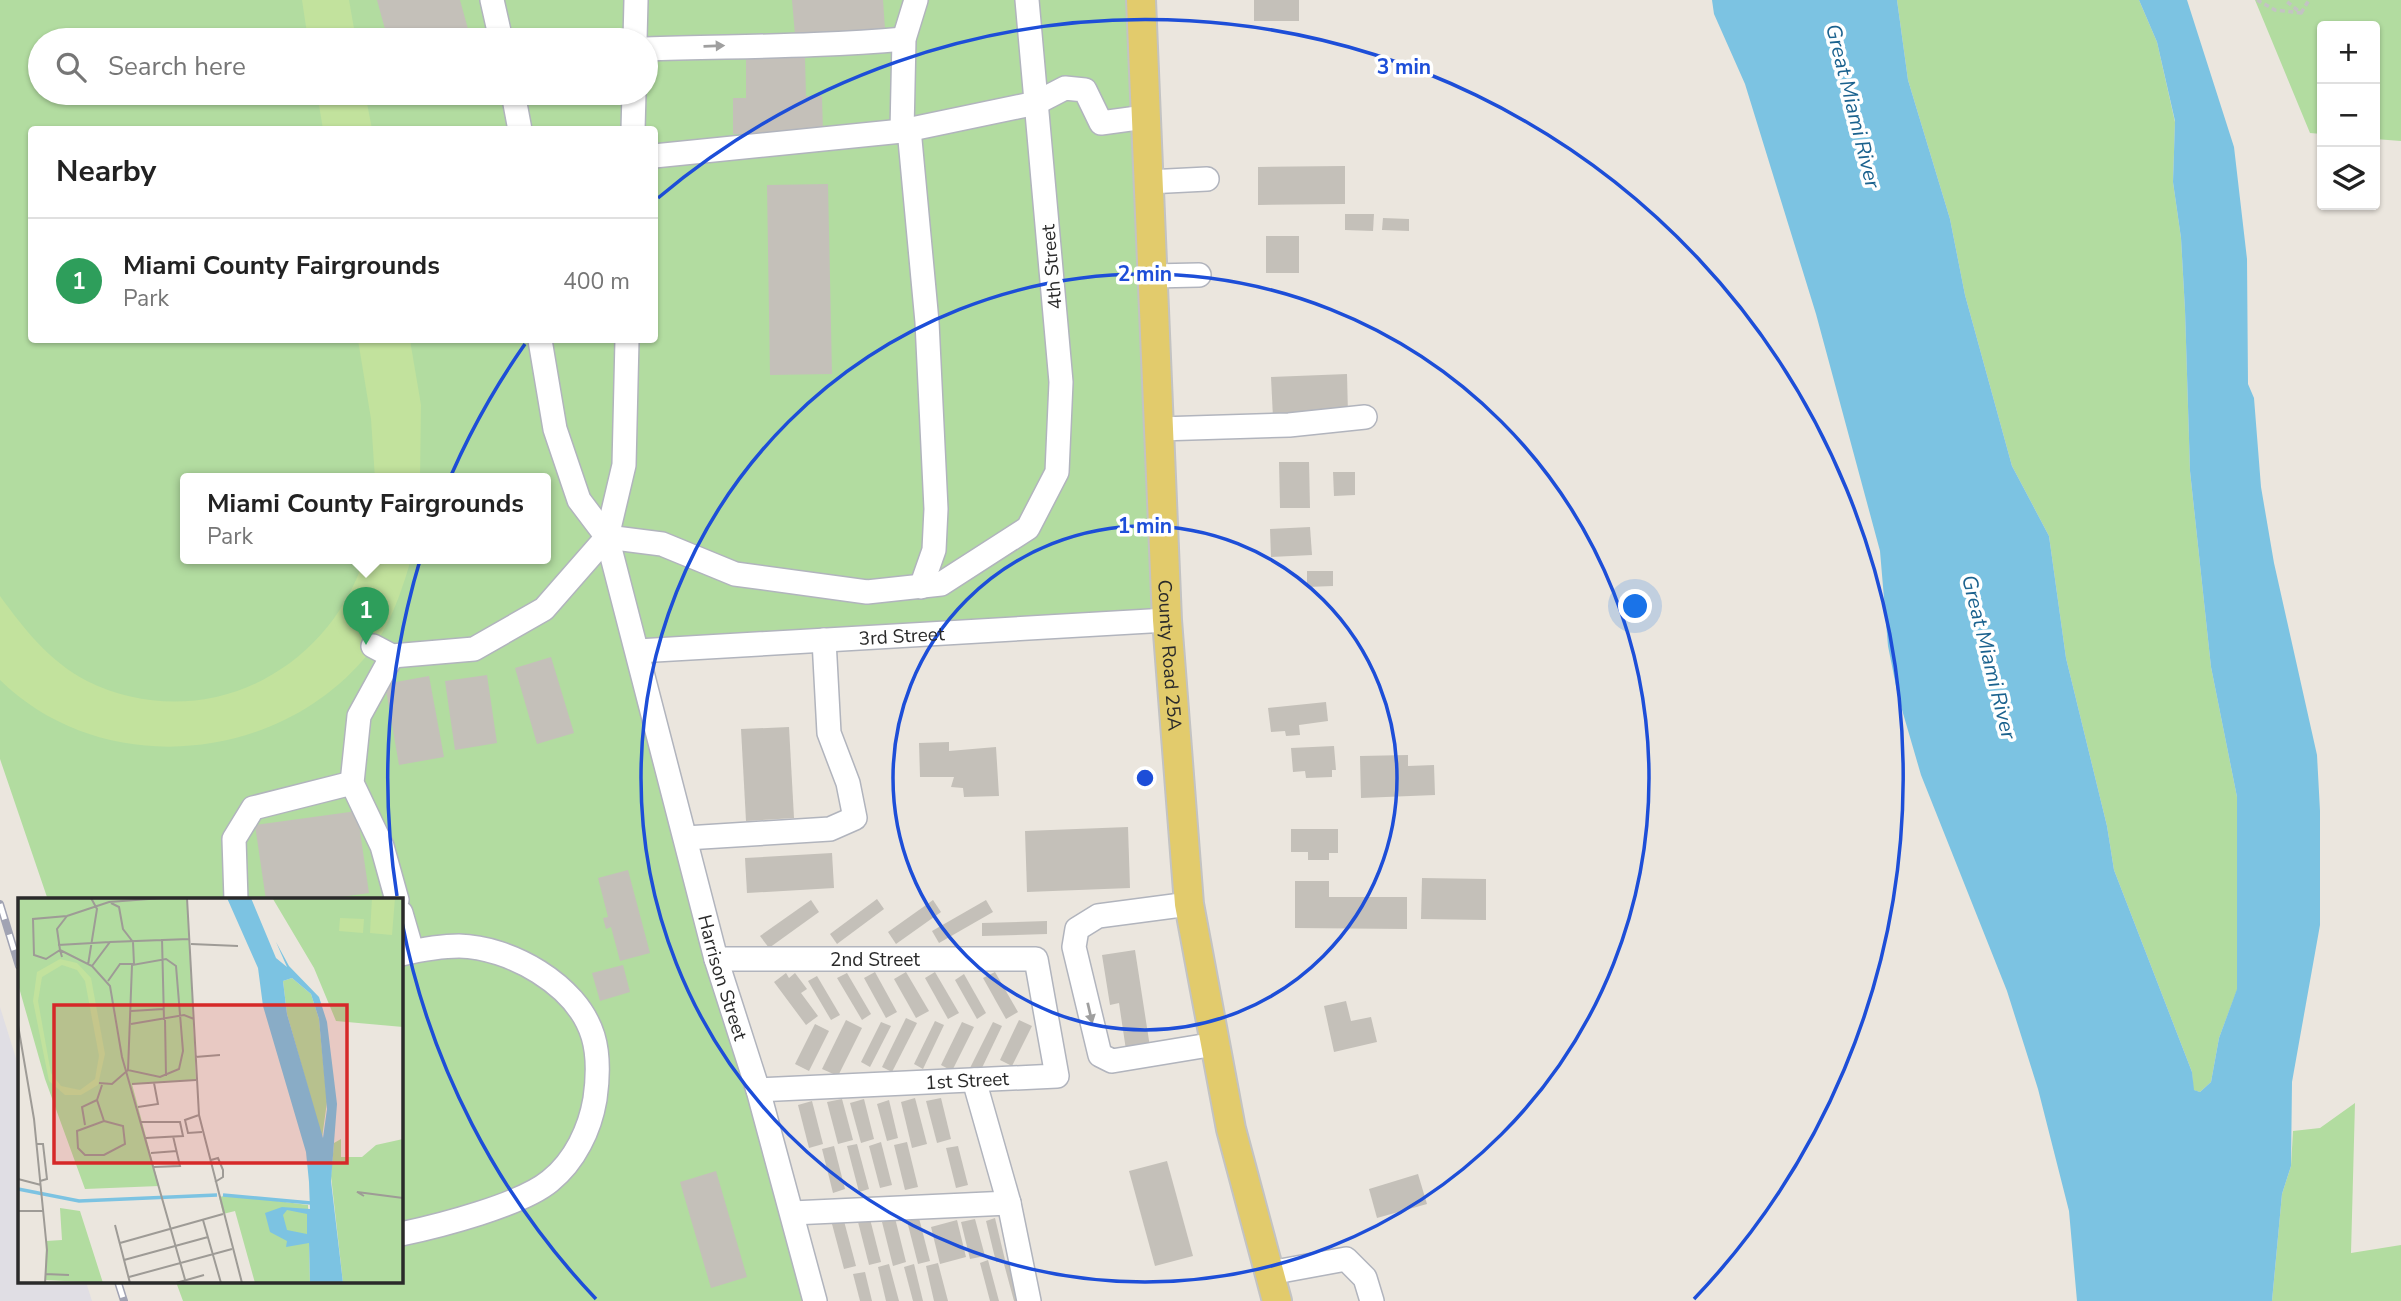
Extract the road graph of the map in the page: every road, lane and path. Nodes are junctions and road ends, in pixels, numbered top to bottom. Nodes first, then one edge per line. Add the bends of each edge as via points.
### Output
1 (492, 0) edge
2 (636, 0) edge
3 (916, 0) edge
4 (1027, 0) edge
5 (1141, 0) edge
6 (2257, 0) edge
7 (2285, 0) edge
8 (2309, 0) edge
9 (2301, 13) junction
10 (498, 28) edge
11 (635, 28) edge
12 (904, 39) junction
13 (658, 48) edge
14 (1036, 103) junction
15 (515, 105) edge
16 (634, 105) edge
17 (1145, 117) junction
18 (519, 126) edge
19 (634, 126) edge
20 (905, 130) junction
21 (658, 156) edge
22 (1207, 179) dead end
23 (1148, 182) junction
24 (1199, 275) dead end
25 (1152, 276) junction
26 (541, 343) edge
27 (626, 343) edge
28 (1365, 416) dead end
29 (1159, 429) junction
30 (607, 537) junction
31 (921, 587) junction
32 (1167, 620) junction
33 (824, 639) junction
34 (638, 651) junction
35 (352, 783) junction
36 (686, 838) junction
37 (236, 898) edge
38 (396, 898) edge
39 (1189, 904) junction
40 (402, 921) edge
41 (406, 953) edge
42 (716, 959) junction
43 (1036, 959) joint
44 (1216, 1044) junction
45 (974, 1080) junction
46 (758, 1090) junction
47 (1009, 1203) junction
48 (792, 1213) junction
49 (402, 1234) edge
50 (1270, 1273) junction
51 (816, 1301) edge
52 (1029, 1301) edge
53 (1277, 1301) edge
54 (1372, 1301) edge

1 - 10 street
2 - 11 street
3 - 12 street
4 - 14 street, 4th Street
5 - 17 main road, County Road 25A
6 - 9 path via 2275,10
7 - 9 path
8 - 9 path
13 -> 12 street via 826,46
12 - 20 street via 900,91
14 - 17 street via 1065,88 1085,90 1101,123
14 - 20 street
14 - 31 street, 4th Street via 1061,382 1057,471 1028,528 941,584
15 - 18 street
16 - 19 street
17 - 23 main road, County Road 25A
20 - 21 street
20 - 31 street via 928,322 936,509 934,550
22 - 23 street
23 - 25 main road, County Road 25A
24 - 25 street
25 - 29 main road, County Road 25A
26 - 30 street via 555,429 579,500
27 - 30 street via 624,464
28 - 29 street via 1289,425
29 - 32 main road, County Road 25A
30 - 31 street via 663,544 735,574 867,592
30 - 34 street, Harrison Street
30 - 35 street via 544,609 474,649 382,651 359,716
32 - 33 street, 3rd Street
32 - 39 main road, County Road 25A
33 - 34 street, 3rd Street
33 - 36 street via 829,733 848,783 855,818 830,829
34 - 36 street, Harrison Street
35 - 37 street via 253,808 234,839
35 - 38 street via 382,846
36 - 42 street, Harrison Street
39 - 44 main road, County Road 25A
39 -> 44 street via 1098,916 1077,929 1074,947 1100,1055 1112,1061
40 - 41 street
41 - 49 street via 458,946 498,952 540,972 569,996 592,1034 598,1074 592,1114 580,1145 550,1181 496,1208
42 - 43 street, 2nd Street
42 - 46 street, Harrison Street
43 - 45 street, 1st Street via 1057,1076
44 - 50 main road, County Road 25A via 1231,1129
45 - 46 street, 1st Street
45 - 47 street
46 - 48 street, Harrison Street
47 - 48 street
47 - 52 street
48 - 51 street, Harrison Street
50 - 53 main road, County Road 25A
50 - 54 street via 1346,1259 1365,1278

